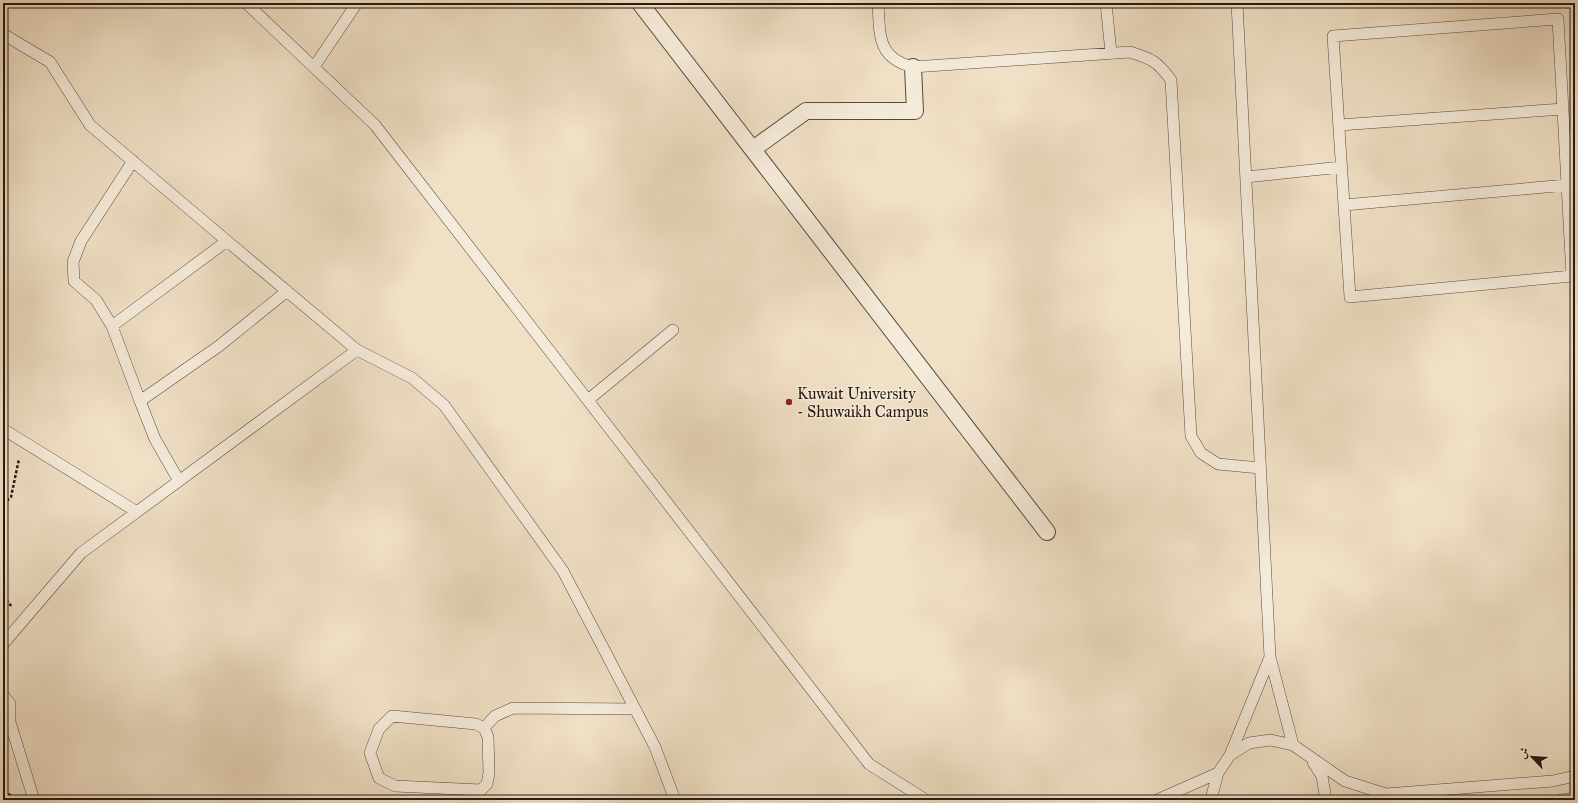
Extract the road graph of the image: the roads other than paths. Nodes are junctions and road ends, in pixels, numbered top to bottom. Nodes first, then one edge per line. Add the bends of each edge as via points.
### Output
1 (246, 3) edge
2 (357, 3) edge
3 (640, 3) edge
4 (878, 3) edge
5 (1106, 3) edge
6 (1237, 3) edge
7 (3, 34) edge
8 (1111, 53) junction
9 (314, 67) junction
10 (913, 67) junction
11 (1563, 109) junction
12 (1339, 125) junction
13 (753, 149) junction
14 (1570, 152) edge
15 (133, 161) junction
16 (1341, 167) junction
17 (1246, 177) junction
18 (1567, 185) junction
19 (1344, 205) junction
20 (227, 241) junction
21 (287, 291) junction
22 (112, 326) junction
23 (673, 330) dead end
24 (357, 350) junction
25 (140, 400) junction
26 (588, 400) junction
27 (3, 429) edge
28 (1260, 468) junction
29 (179, 481) junction
30 (137, 512) junction
31 (1048, 532) dead end
32 (3, 644) edge
33 (1270, 657) junction
34 (3, 695) edge
35 (635, 709) junction
36 (484, 728) junction
37 (1293, 745) junction
38 (1230, 755) junction
39 (1311, 758) junction
40 (1218, 773) junction
41 (1575, 776) edge
42 (1575, 798) edge
43 (34, 800) edge
44 (675, 800) edge
45 (926, 800) edge
46 (1157, 800) edge
47 (1213, 800) edge
48 (1326, 800) edge
49 (1561, 800) edge

1 - 9 lane
2 - 9 lane
3 - 13 street
4 - 10 lane via 881,43 888,55 900,64
5 - 8 lane
6 - 17 lane
7 - 15 lane via 50,62 90,125
8 - 10 lane
8 - 28 lane via 1130,52 1147,57 1160,65 1171,80 1191,436 1201,453 1218,464
9 - 26 lane via 375,125
10 - 13 street via 915,111 806,111
11 - 12 lane
11 - 12 lane via 1558,19 1333,36
11 - 14 lane
12 - 16 lane
13 - 31 street
14 - 18 lane
15 - 20 lane
15 - 22 lane via 81,241 73,262 74,281 96,300
16 - 17 lane
16 - 19 lane
17 - 28 lane
18 - 19 lane
18 - 19 lane via 1572,276 1350,297
20 - 21 lane
20 - 22 lane
21 - 24 lane
21 - 25 lane via 219,346
22 - 25 lane
23 - 26 lane
24 - 29 lane
24 - 35 lane via 412,378 444,405 563,571
25 - 29 lane via 155,440
26 - 45 lane via 869,764
27 - 30 lane
28 - 33 lane
29 - 30 lane
30 - 32 lane via 80,554
33 - 37 lane
33 - 38 lane
34 - 43 lane via 10,704 10,722
35 - 36 lane via 512,708 495,716
35 - 44 lane via 655,747
36 - 36 lane via 476,724 392,716 379,729 370,752 379,778 395,786 481,790 487,784 489,773 488,737
37 - 38 lane via 1271,740 1249,743
37 - 39 lane
38 - 40 lane
39 - 41 lane via 1345,781 1386,794
39 - 48 lane via 1322,776
40 - 46 lane
40 - 47 lane
42 - 49 lane

